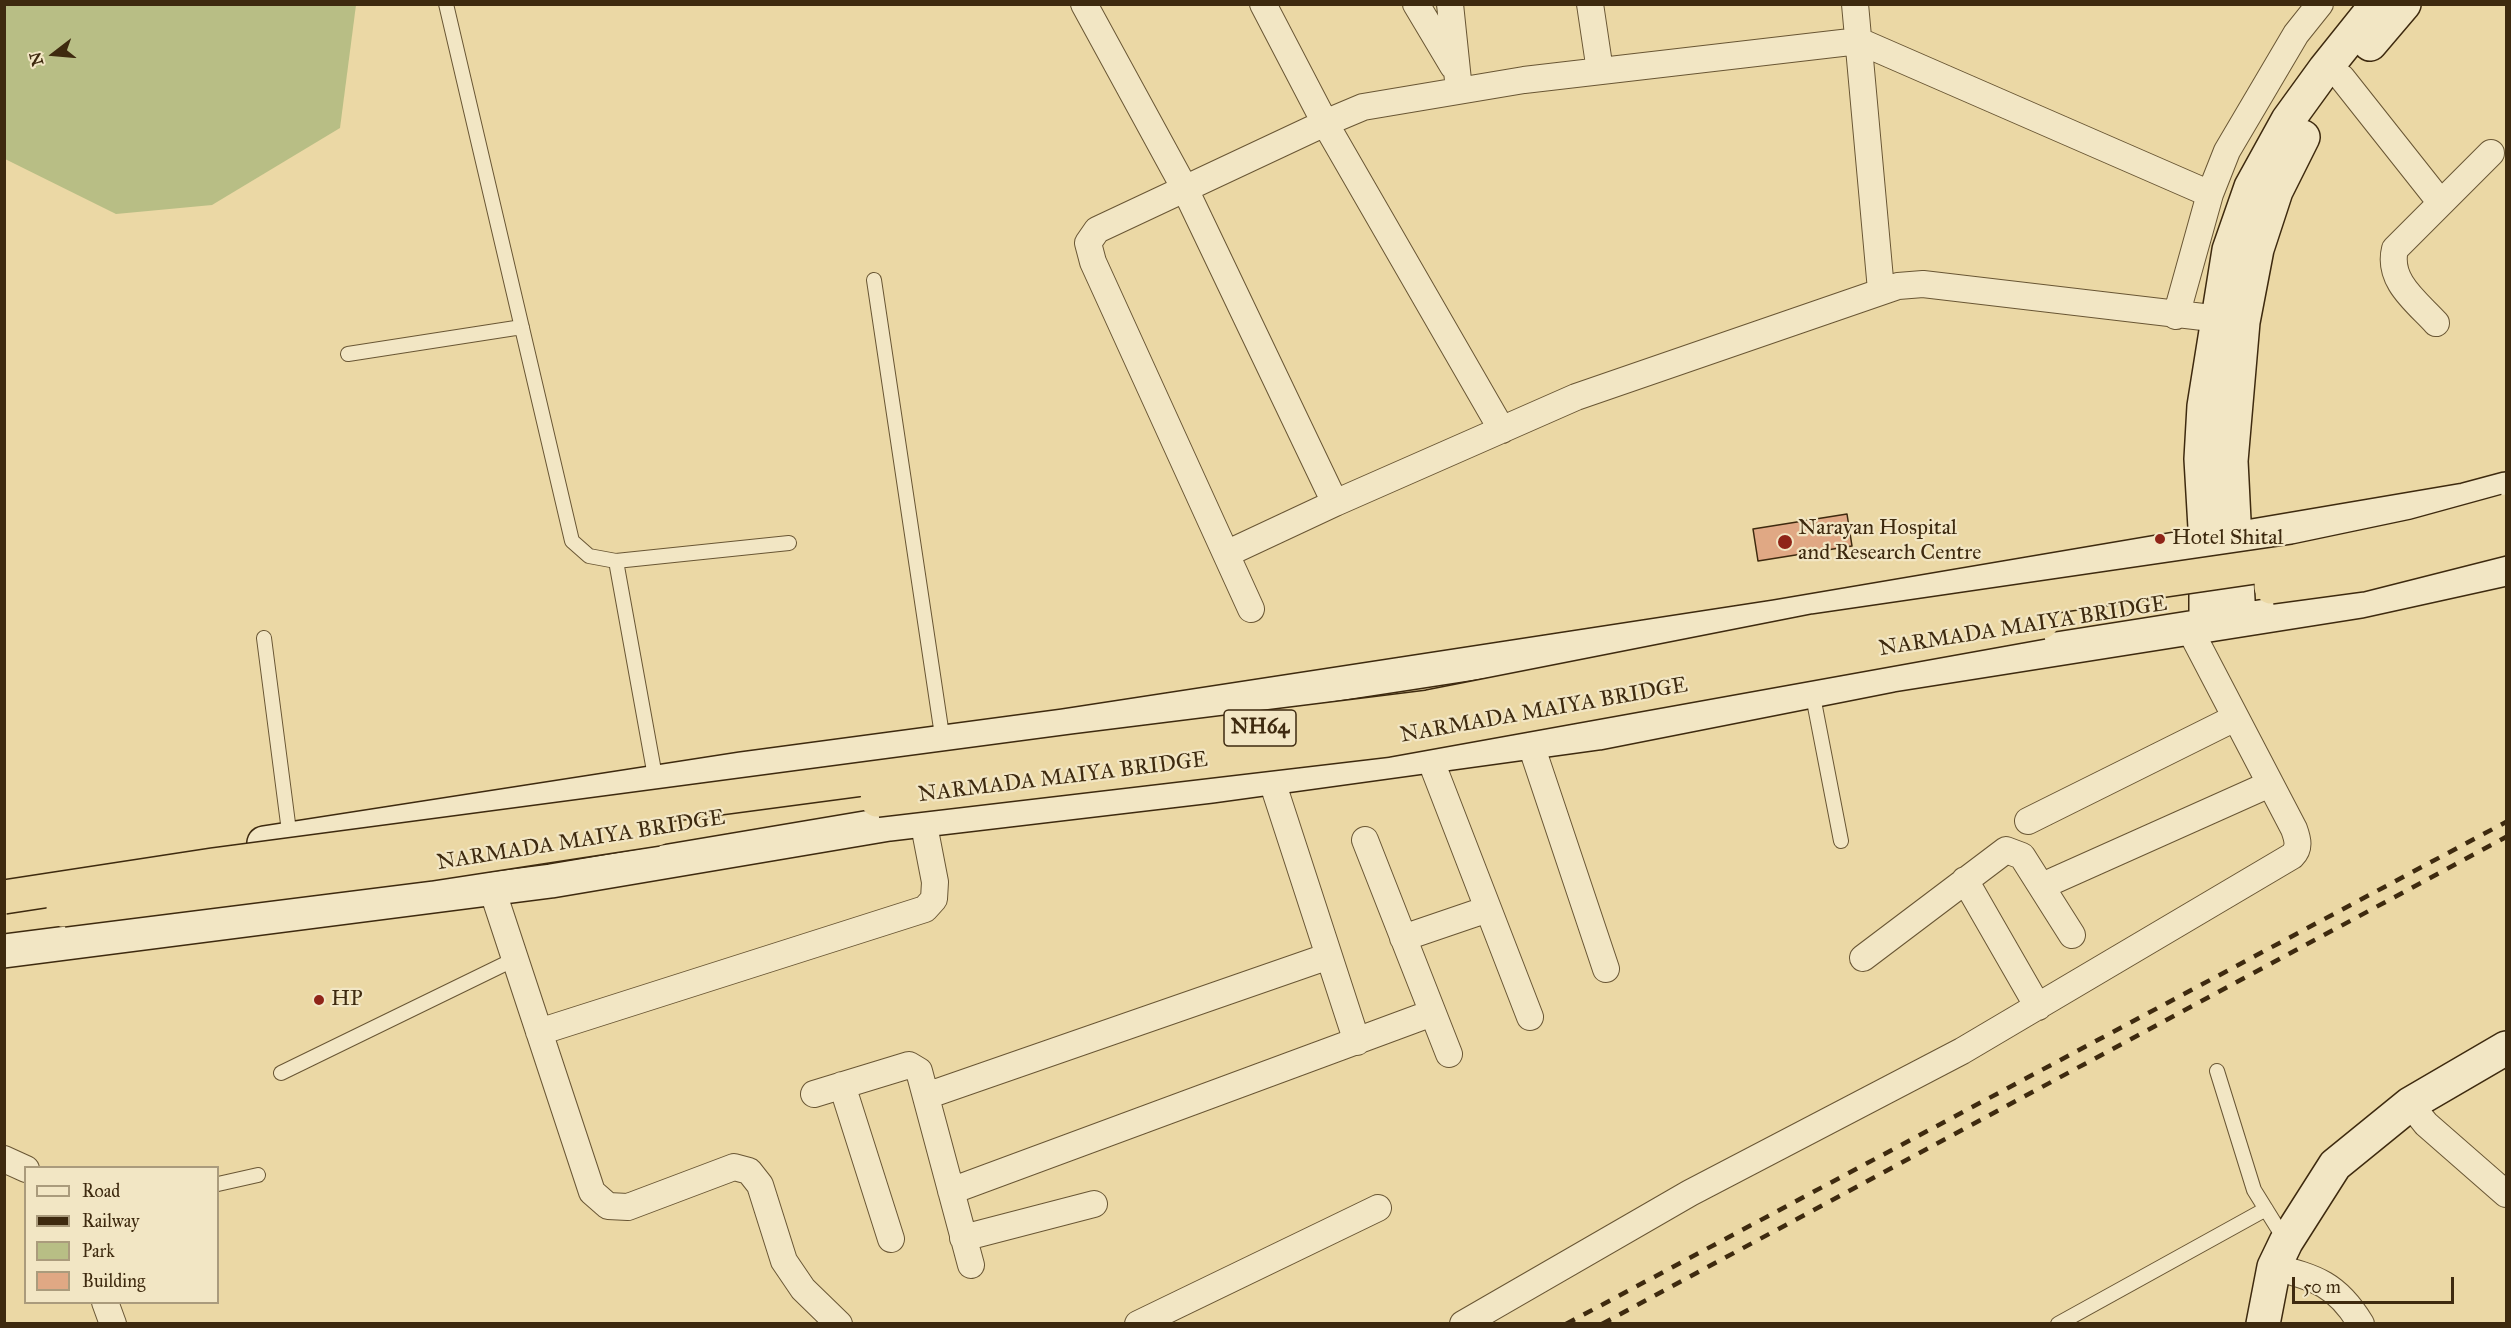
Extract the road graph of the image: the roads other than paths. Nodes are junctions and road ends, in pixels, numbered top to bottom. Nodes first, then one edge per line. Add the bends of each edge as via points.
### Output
1 (446, 4) edge
2 (1084, 4) edge
3 (1263, 4) edge
4 (1416, 4) edge
5 (1450, 4) edge
6 (1590, 4) edge
7 (1855, 4) edge
8 (2320, 4) edge
9 (2377, 4) edge
10 (2404, 4) edge
11 (1858, 41) junction
12 (1600, 71) junction
13 (2342, 78) junction
14 (1458, 82) junction
15 (1325, 123) junction
16 (2491, 153) dead end
17 (1185, 189) junction
18 (2210, 194) junction
19 (2441, 203) junction
20 (874, 280) dead end
21 (1881, 290) junction
22 (2176, 316) junction
23 (2230, 320) junction
24 (2436, 323) dead end
25 (522, 327) junction
26 (348, 354) dead end
27 (1502, 430) junction
28 (2506, 489) edge
29 (1335, 503) junction
30 (2506, 512) edge
31 (2506, 538) edge
32 (2221, 542) junction
33 (789, 543) dead end
34 (1226, 554) junction
35 (616, 561) junction
36 (2506, 569) edge
37 (1251, 609) dead end
38 (2239, 620) junction
39 (2197, 627) junction
40 (264, 638) dead end
41 (1812, 691) junction
42 (2235, 718) junction
43 (943, 742) junction
44 (1530, 742) junction
45 (1429, 756) junction
46 (1271, 778) junction
47 (656, 782) junction
48 (2270, 784) junction
49 (923, 820) junction
50 (2028, 821) dead end
51 (290, 839) junction
52 (1365, 840) dead end
53 (1841, 841) dead end
54 (1965, 880) junction
55 (4, 884) edge
56 (2042, 886) junction
57 (492, 889) junction
58 (4, 897) edge
59 (1488, 909) junction
60 (4, 918) edge
61 (2072, 935) dead end
62 (1403, 938) junction
63 (4, 951) edge
64 (1329, 956) junction
65 (1863, 957) dead end
66 (515, 959) junction
67 (1606, 969) dead end
68 (2038, 1006) junction
69 (1432, 1013) junction
70 (1530, 1017) dead end
71 (539, 1032) junction
72 (1357, 1042) junction
73 (2506, 1048) edge
74 (1449, 1054) dead end
75 (2217, 1071) dead end
76 (281, 1073) dead end
77 (842, 1085) junction
78 (814, 1094) dead end
79 (926, 1096) junction
80 (2410, 1104) junction
81 (4, 1159) edge
82 (24, 1168) edge
83 (258, 1175) dead end
84 (219, 1184) edge
85 (951, 1191) junction
86 (2506, 1194) edge
87 (1094, 1204) dead end
88 (1378, 1208) dead end
89 (2266, 1209) junction
90 (963, 1238) junction
91 (891, 1239) dead end
92 (2280, 1255) junction
93 (971, 1265) dead end
94 (106, 1304) edge
95 (113, 1323) edge
96 (839, 1323) edge
97 (1138, 1323) edge
98 (1463, 1323) edge
99 (2058, 1323) edge
100 (2263, 1323) edge
101 (2361, 1323) edge

1 - 25 lane
2 - 17 street
3 - 15 street
4 - 14 street
5 - 14 street
6 - 12 street
7 - 11 street
8 - 18 street via 2296,34 2227,151
9 - 23 street via 2288,120 2251,187 2229,250
10 - 13 street
11 - 12 street
11 - 18 street
11 - 21 street
12 - 14 street
13 - 19 street
13 - 23 street via 2305,133 2276,191
14 - 15 street via 1363,107
15 - 17 street
15 - 27 street
16 - 19 street
17 - 29 street
17 - 34 street via 1097,230 1088,243 1093,262
18 - 22 street
19 - 24 street via 2395,249 2392,260 2397,279
20 - 43 lane
21 - 22 street via 1923,284
21 - 27 street via 1576,398
22 - 23 street
23 - 32 street via 2231,461
25 - 26 lane
25 - 35 lane via 572,541 589,556
27 - 29 street
28 - 32 street via 2465,500
29 - 34 street
30 - 58 highway, NH64, bridge via 2296,561 1815,631 1429,707 213,865
31 - 60 highway, NARMADA MAIYA BRIDGE / NH64, bridge via 2360,575 2005,627 1387,740 764,813 429,864
32 - 38 street
32 - 39 street
32 - 43 street via 1774,617
33 - 35 lane
34 - 37 street
35 - 47 lane
36 - 38 street, NH64 via 2361,601
38 - 39 street, NH64
39 - 41 street, NH64
39 - 42 street
40 - 51 lane
41 - 44 street, NH64 via 1598,733
41 - 53 lane
42 - 48 street
42 - 50 street
43 - 47 street
44 - 45 street, NH64
44 - 67 street
45 - 46 street, NH64
45 - 59 street
46 - 49 street, NH64
46 - 64 street
47 - 51 street
48 - 56 street
48 - 68 street via 2297,838 2292,856
49 - 57 street, NH64
49 - 71 street via 935,882 934,900 924,909
51 - 55 street
52 - 62 street
54 - 56 street via 2006,850 2022,856
54 - 65 street
54 - 68 street
56 - 61 street
57 - 63 street, NH64
57 - 66 street
59 - 62 street
59 - 70 street
62 - 69 street
64 - 72 street
64 - 79 street
66 - 71 street
66 - 76 lane
68 - 98 street via 1962,1051 1690,1193
69 - 72 street
69 - 74 street
71 - 96 street via 592,1192 608,1206 628,1207 734,1167 749,1171 760,1185 784,1261 803,1289
72 - 85 street
73 - 80 street
75 - 89 lane via 2242,1157
77 - 78 street
77 - 79 street via 909,1065 919,1071
77 - 91 street
79 - 85 street
80 - 86 street via 2426,1125
80 - 92 street via 2335,1165
81 - 82 street
83 - 84 lane
85 - 90 street
87 - 90 street
88 - 97 street
89 - 92 lane
89 - 99 lane
90 - 93 street
92 - 100 street
92 - 101 street via 2349,1303
94 - 95 street

